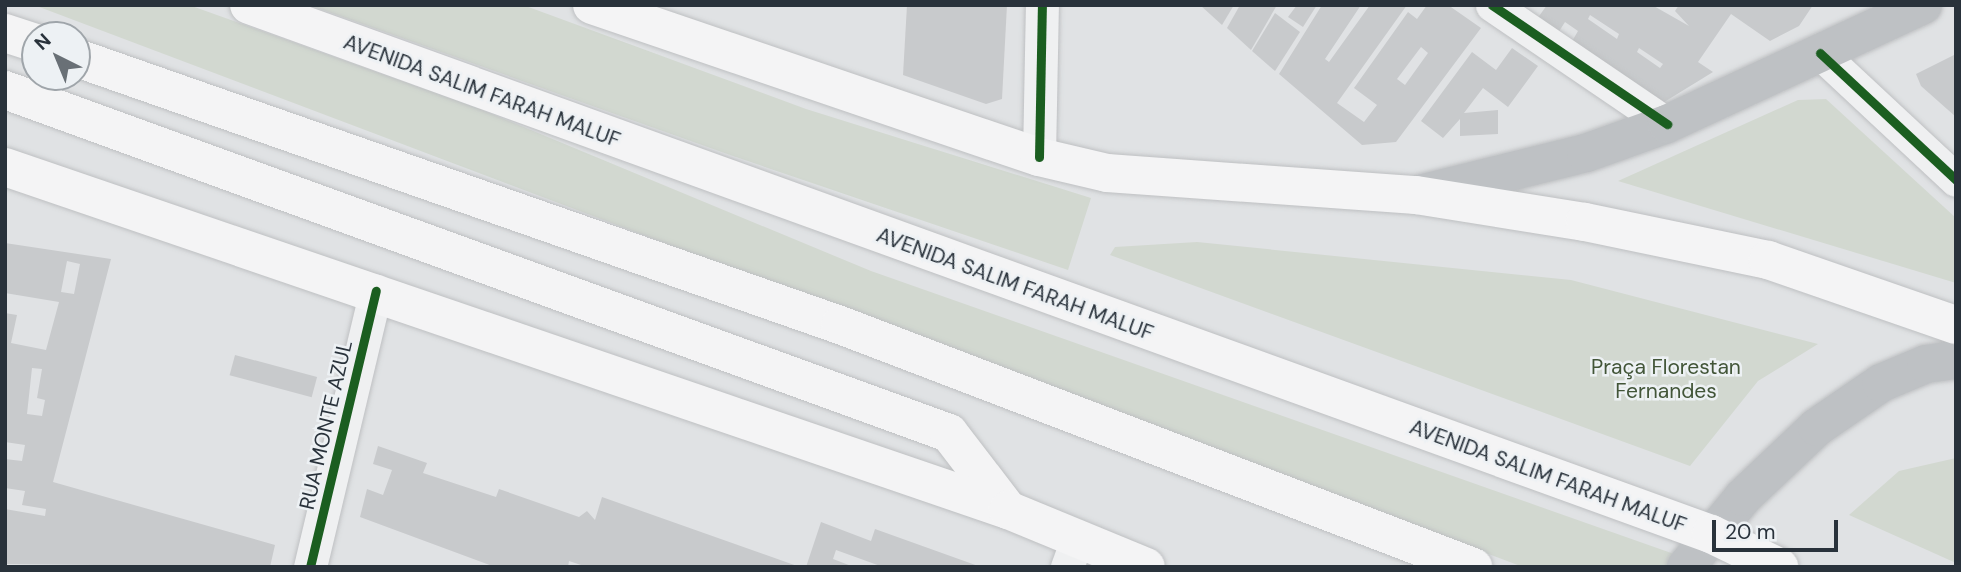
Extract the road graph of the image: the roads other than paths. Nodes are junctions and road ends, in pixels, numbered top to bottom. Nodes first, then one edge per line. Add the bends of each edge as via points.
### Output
1 (249, 5) edge
2 (592, 5) edge
3 (1042, 5) edge
4 (1492, 5) edge
5 (1911, 8) edge
6 (1821, 53) junction
7 (91, 63) edge
8 (5, 90) edge
9 (1667, 124) junction
10 (1039, 157) junction
11 (5, 167) edge
12 (1956, 180) edge
13 (1416, 195) junction
14 (376, 291) junction
15 (1956, 325) edge
16 (1956, 360) edge
17 (1008, 510) junction
18 (1710, 534) junction
19 (1072, 553) edge
20 (310, 567) edge
21 (1146, 567) edge
22 (1473, 567) edge
23 (1686, 567) edge
24 (1779, 567) edge

1 - 18 highway, AVENIDA SALIM FARAH MALUF
2 - 10 highway
3 - 10 street
4 - 9 street
5 - 6 main road
6 - 9 main road
6 - 12 street
7 - 22 highway via 839,325
8 - 17 highway via 949,433
9 - 13 main road via 1586,153
10 - 13 highway via 1164,180
11 - 14 highway
13 - 15 highway via 1585,222 1768,260
14 - 17 highway
14 - 20 street, RUA MONTE AZUL
16 - 18 main road via 1926,364 1881,383 1816,427
17 - 19 highway
18 - 23 main road
18 - 24 highway, AVENIDA SALIM FARAH MALUF
19 - 21 highway

